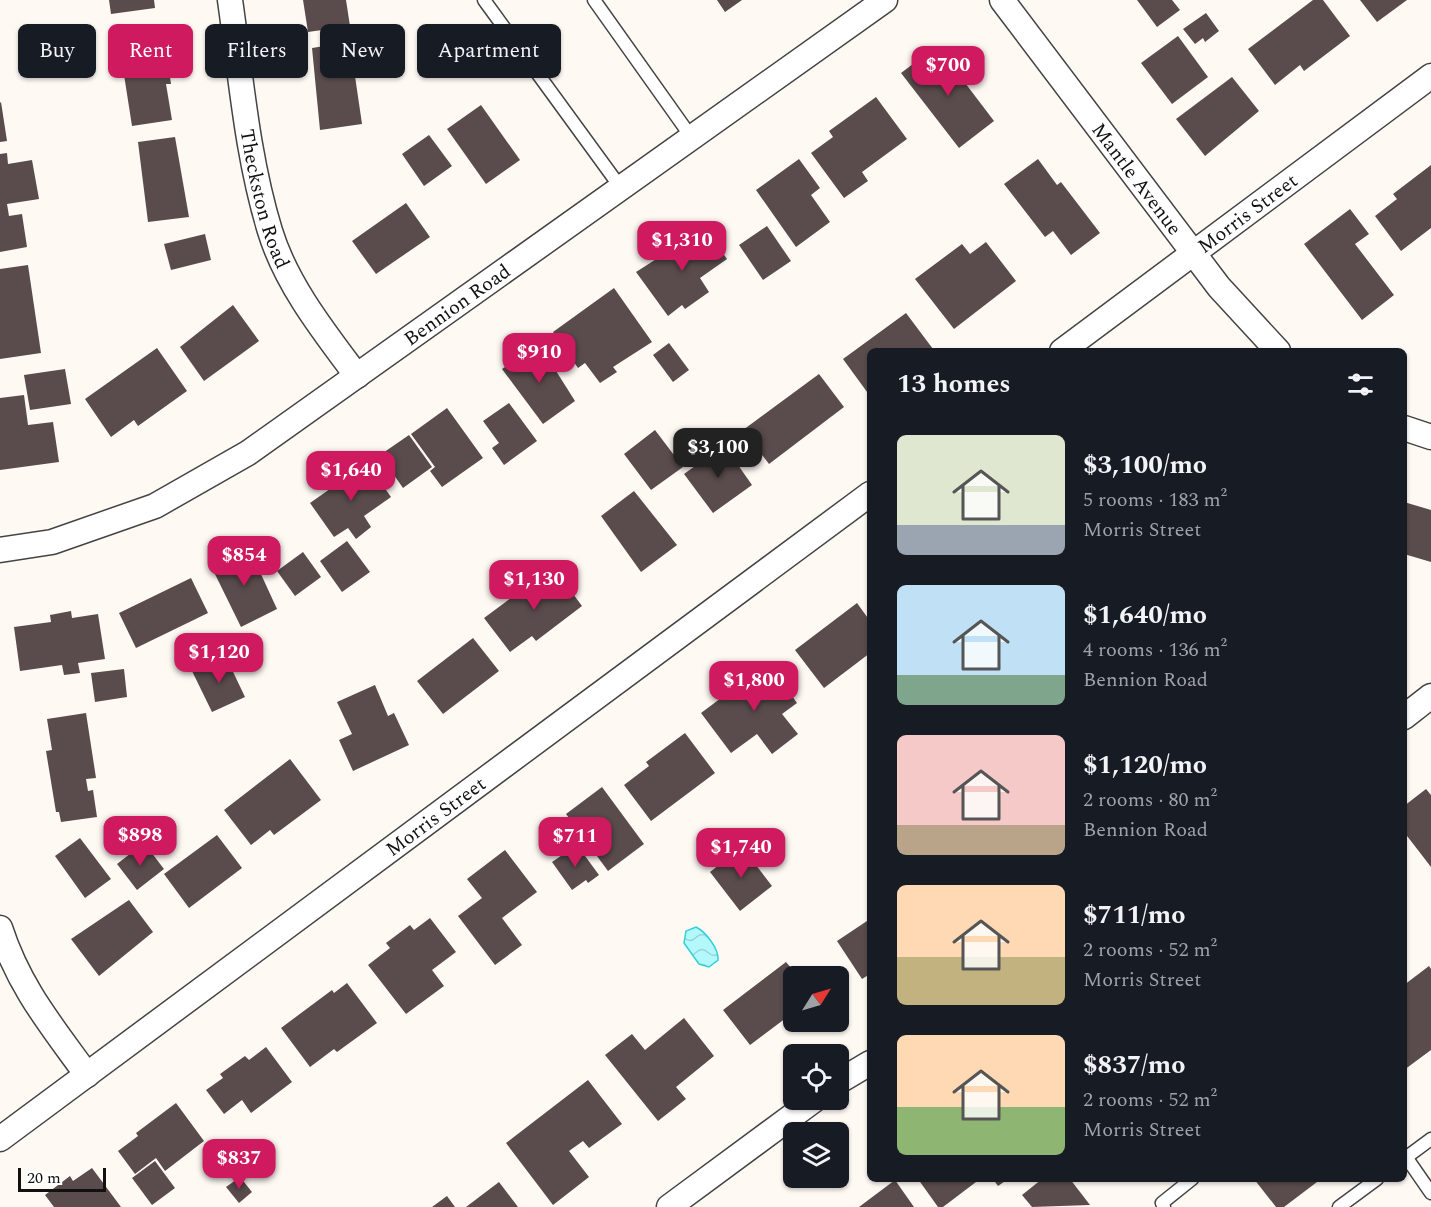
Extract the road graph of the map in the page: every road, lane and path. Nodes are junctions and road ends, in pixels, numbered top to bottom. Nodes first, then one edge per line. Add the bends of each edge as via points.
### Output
1 (230, 0) edge
2 (484, 0) edge
3 (594, 0) edge
4 (885, 0) edge
5 (1002, 0) edge
6 (1431, 76) edge
7 (692, 138) junction
8 (621, 188) junction
9 (1194, 254) junction
10 (1066, 348) edge
11 (1275, 348) edge
12 (357, 376) junction
13 (1407, 429) edge
14 (1431, 437) edge
15 (867, 496) edge
16 (0, 550) edge
17 (1431, 696) edge
18 (1407, 715) edge
19 (0, 928) edge
20 (867, 1065) edge
21 (87, 1075) junction
22 (849, 1075) edge
23 (800, 1110) edge
24 (0, 1139) edge
25 (1431, 1139) edge
26 (1407, 1157) edge
27 (1407, 1161) edge
28 (1188, 1182) edge
29 (1373, 1182) edge
30 (1431, 1193) edge
31 (669, 1207) edge
32 (1164, 1207) edge
33 (1339, 1207) edge

1 - 12 street, Theckston Road via 254,164 270,232 294,285
2 - 8 lane
3 - 7 lane
4 - 7 street, Bennion Road
5 - 9 street, Mantle Avenue
6 - 9 street, Morris Street
7 - 8 street, Bennion Road
8 - 12 street, Bennion Road
9 - 10 street, Morris Street
9 - 11 street, Mantle Avenue
12 - 16 street, Bennion Road via 248,453 155,506 52,542
13 - 14 street
15 - 21 street, Morris Street
17 - 18 street
19 - 21 street via 26,990
20 - 22 street
21 - 24 street, Morris Street
23 - 31 street
25 - 26 lane
27 - 30 lane
28 - 32 lane via 1162,1203
29 - 33 lane

